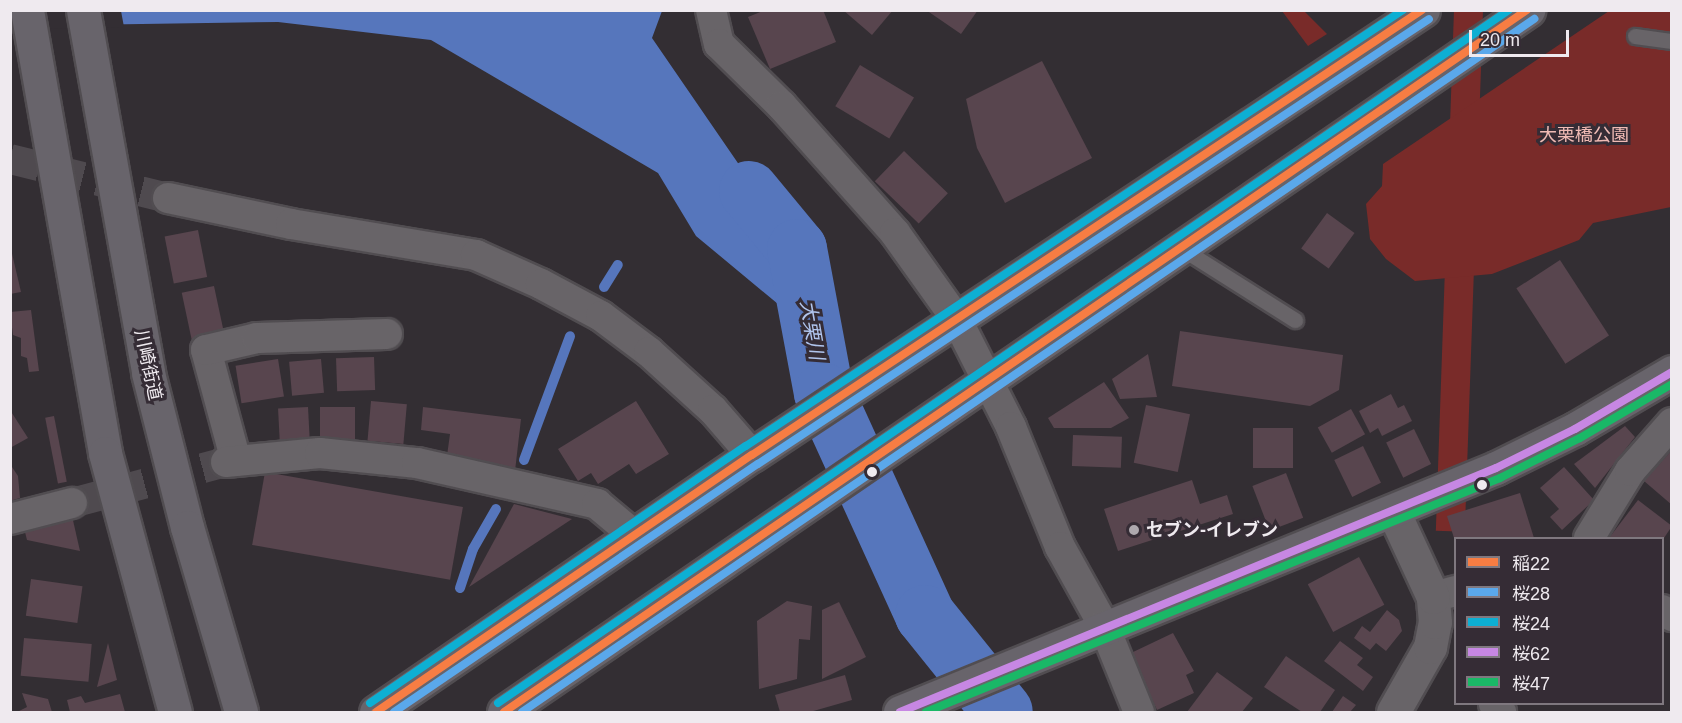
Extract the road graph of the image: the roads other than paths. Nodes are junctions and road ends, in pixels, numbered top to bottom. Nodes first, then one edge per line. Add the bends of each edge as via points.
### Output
1 (27, 10) edge
2 (83, 10) edge
3 (1423, 10) edge
4 (1527, 10) edge
5 (717, 13) edge
6 (1635, 36) dead end
7 (1671, 41) edge
8 (168, 198) tunnel mouth
9 (1179, 246) junction
10 (1295, 320) dead end
11 (949, 325) junction
12 (387, 334) dead end
13 (1671, 372) edge
14 (983, 387) junction
15 (1671, 423) edge
16 (756, 452) junction
17 (72, 503) tunnel mouth
18 (1393, 511) junction
19 (10, 519) edge
20 (634, 535) junction
21 (1590, 537) edge
22 (1444, 594) edge
23 (1095, 630) junction
24 (906, 710) edge
25 (175, 712) edge
26 (241, 712) edge
27 (376, 712) edge
28 (504, 712) edge
29 (1139, 712) edge
30 (1393, 712) edge

1 - 25 main road via 105,453
2 - 26 main road, 川崎街道 via 148,373 187,527
3 - 11 main road
4 - 9 main road
5 - 11 street via 718,44 782,106 895,232
6 - 7 lane
8 - 16 street via 291,224 476,255 601,316 649,352
9 - 10 lane
9 - 14 main road
11 - 14 street
11 - 16 main road
12 - 20 street via 257,338 206,350 231,461 320,453 417,463 597,504
13 - 18 main road via 1575,429 1496,468
14 - 23 street
14 - 28 main road
15 - 21 street via 1630,471
16 - 20 main road
17 - 19 street
18 - 22 street
18 - 23 main road
20 - 27 main road
22 - 30 street via 1430,647
23 - 24 main road
23 - 29 street

